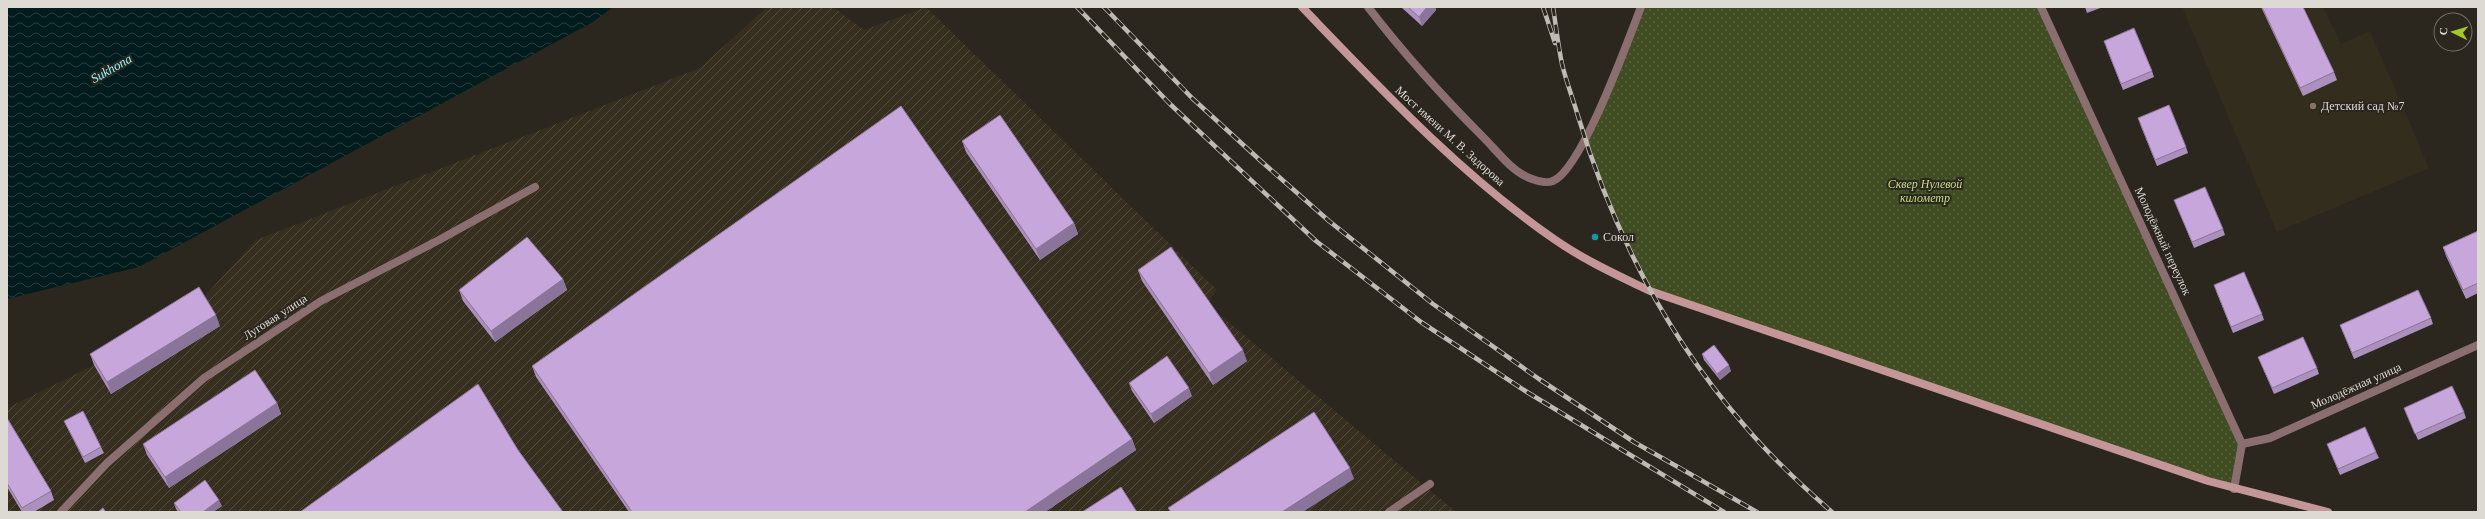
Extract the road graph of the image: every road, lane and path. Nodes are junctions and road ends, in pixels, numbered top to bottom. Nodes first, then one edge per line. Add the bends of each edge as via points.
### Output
1 (1302, 7) edge
2 (1368, 7) edge
3 (1641, 7) edge
4 (2041, 7) edge
5 (535, 187) dead end
6 (2478, 345) edge
7 (2242, 444) junction
8 (1430, 484) dead end
9 (2234, 489) junction
10 (61, 512) edge
11 (1389, 512) edge
12 (2328, 512) edge

1 - 9 main road, Мост имени М. В. Задорова via 1392,101 1478,178 1554,239 1596,266 1650,291
2 - 3 street via 1399,47 1459,113 1511,165 1527,177 1542,181 1552,181 1561,176 1585,140
4 - 7 street, Молодёжный переулок
5 - 10 street, Луговая улица via 321,301 204,378 107,463
6 - 7 street, Молодёжная улица via 2270,438
7 - 9 street
8 - 11 street
9 - 12 main road, Мост имени М. В. Задорова

